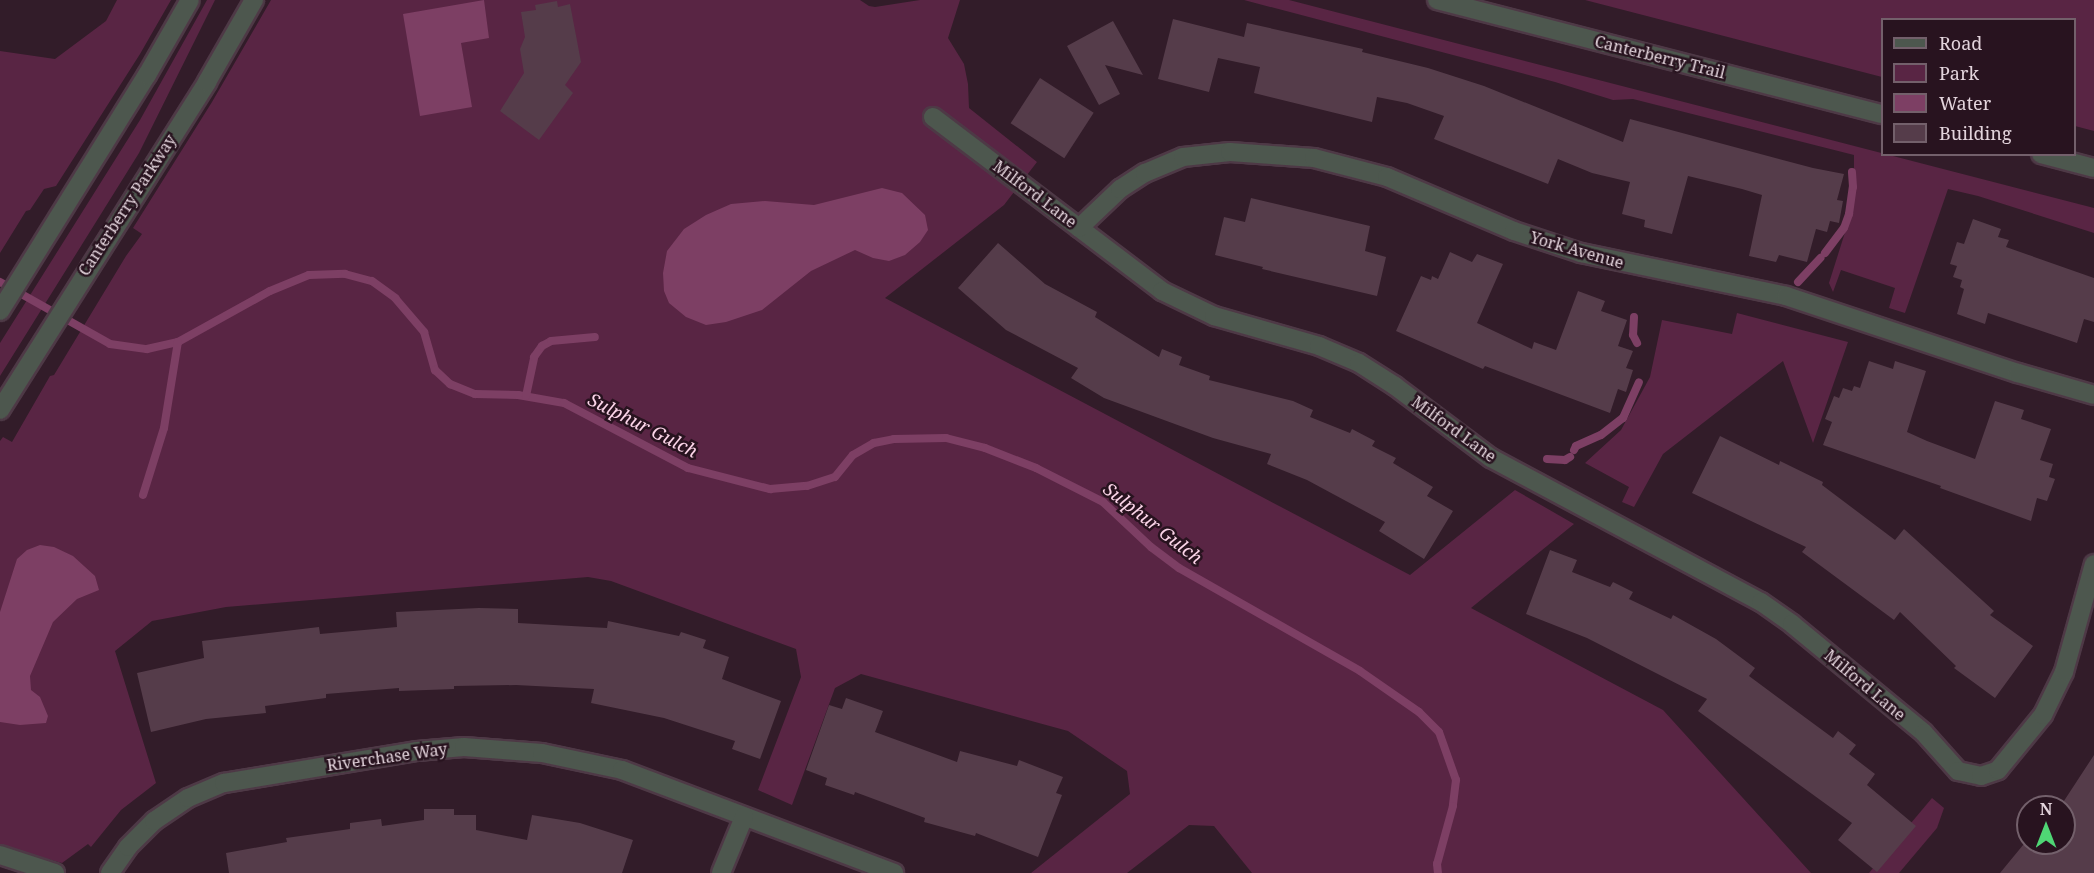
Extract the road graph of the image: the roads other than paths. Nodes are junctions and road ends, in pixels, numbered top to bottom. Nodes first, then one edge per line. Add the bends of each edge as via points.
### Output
1 (190, 0) edge
2 (254, 0) edge
3 (1437, 0) edge
4 (1881, 114) edge
5 (933, 117) dead end
6 (2049, 156) edge
7 (2094, 168) edge
8 (1079, 228) junction
9 (0, 311) edge
10 (2094, 395) edge
11 (0, 410) edge
12 (2094, 564) edge
13 (744, 817) junction
14 (0, 855) edge
15 (55, 873) edge
16 (110, 873) edge
17 (722, 873) edge
18 (894, 873) edge

1 - 9 street
2 - 11 street, Canterberry Parkway via 207,82
3 - 4 street, Canterberry Trail
5 - 8 street, Milford Lane
6 - 7 street
8 - 10 street, York Avenue via 1120,189 1183,157 1230,152 1314,158 1387,177 1514,231 1581,253 1786,296
8 - 12 street, Milford Lane via 1145,279 1197,310 1319,346 1359,363 1491,458 1761,602 1923,733 1958,771 1981,776 1998,770 2043,715 2064,672
13 - 16 street, Riverchase Way via 601,764 528,751 441,748 214,787 188,798 154,821 128,847
13 - 17 street
13 - 18 street, Riverchase Way
14 - 15 street

